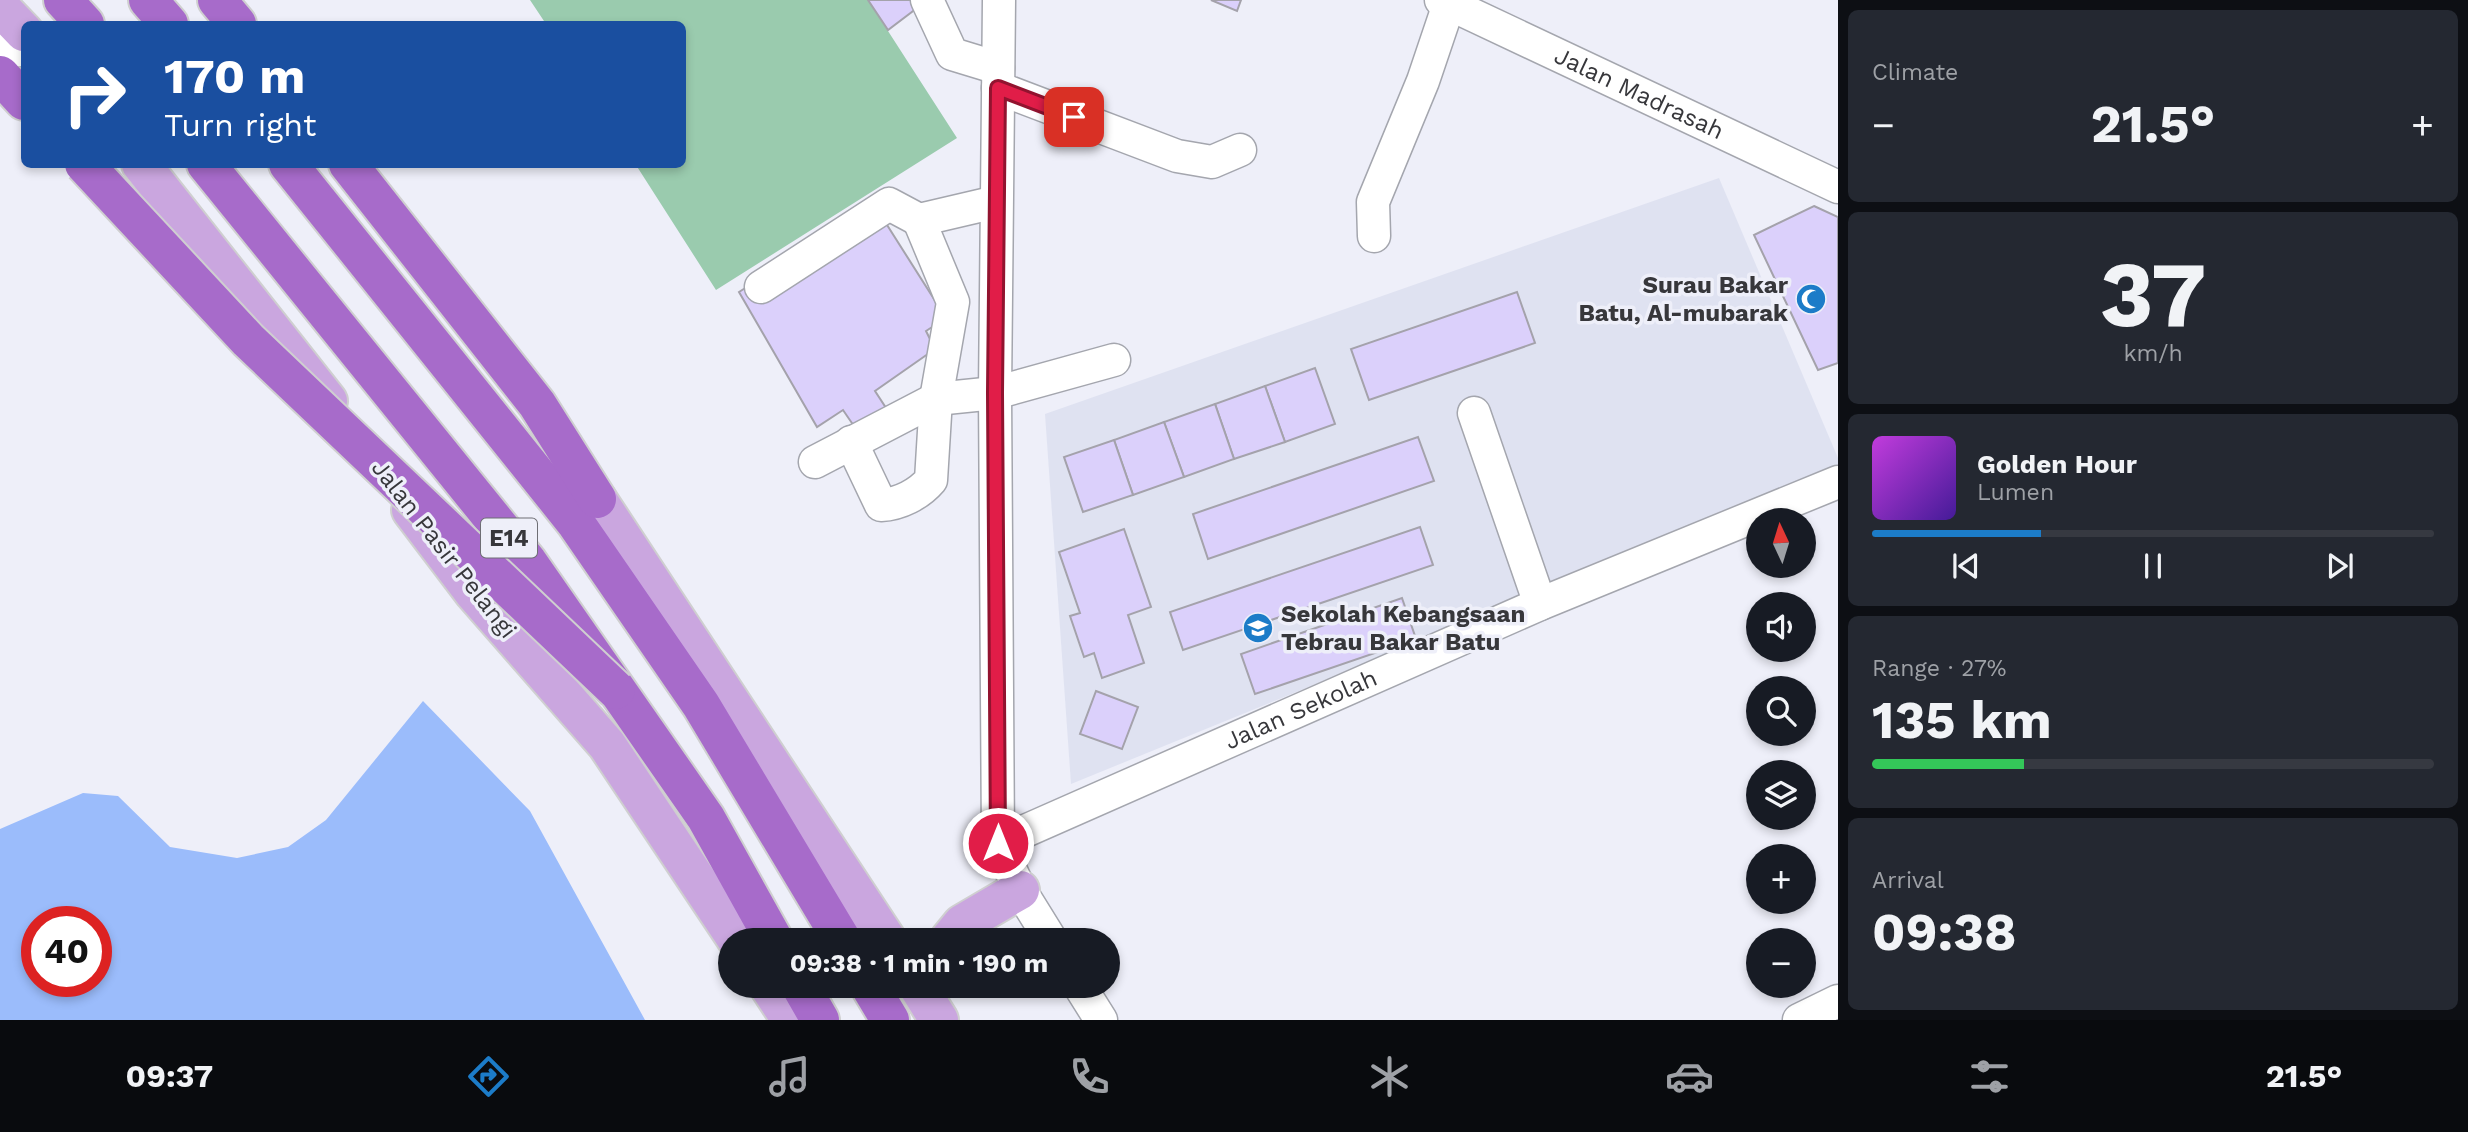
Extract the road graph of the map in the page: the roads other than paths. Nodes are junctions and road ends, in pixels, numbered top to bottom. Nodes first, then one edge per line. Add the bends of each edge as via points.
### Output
1 (63, 0) edge
2 (148, 0) edge
3 (217, 0) edge
4 (927, 0) edge
5 (999, 0) edge
6 (1445, 2) edge
7 (0, 7) edge
8 (82, 21) edge
9 (166, 21) edge
10 (234, 21) edge
11 (21, 29) edge
12 (0, 50) edge
13 (21, 50) edge
14 (0, 75) edge
15 (998, 78) junction
16 (21, 98) edge
17 (1240, 150) dead end
18 (88, 168) edge
19 (144, 168) edge
20 (209, 168) edge
21 (291, 168) edge
22 (351, 168) edge
23 (1838, 187) edge
24 (996, 202) junction
25 (919, 220) junction
26 (1374, 236) dead end
27 (761, 287) dead end
28 (1114, 359) dead end
29 (995, 393) junction
30 (936, 399) junction
31 (1474, 413) dead end
32 (852, 442) junction
33 (814, 461) dead end
34 (1838, 482) edge
35 (597, 499) joint
36 (1539, 604) junction
37 (616, 690) junction
38 (998, 843) junction
39 (1020, 890) junction
40 (729, 928) edge
41 (767, 928) edge
42 (835, 928) edge
43 (879, 928) edge
44 (958, 928) edge
45 (1044, 928) edge
46 (777, 998) edge
47 (807, 998) edge
48 (877, 998) edge
49 (1087, 998) edge
50 (1838, 1001) edge
51 (791, 1020) edge
52 (820, 1020) edge
53 (890, 1020) edge
54 (1101, 1020) edge
55 (1799, 1020) edge

1 - 8 highway
2 - 9 highway
3 - 10 highway
4 - 15 street via 952,54
5 - 15 street
6 - 23 street, Jalan Madrasah
6 - 26 street via 1423,80 1373,202
7 - 11 main road
12 - 13 street
14 - 16 highway
15 - 17 street via 1177,156 1212,162
15 - 24 street
18 - 37 highway, bridge via 340,431
19 - 40 main road, Jalan Pasir Pelangi via 474,593 607,746
20 - 37 highway, E14, bridge via 528,562
21 - 42 highway, E14 via 575,522 701,705
22 - 35 highway via 537,404
24 - 25 street
24 - 29 street
25 - 27 street via 889,204
25 - 30 street via 953,302
28 - 29 street
29 - 30 street
29 - 38 street
30 - 32 street
30 - 32 street via 931,480 895,504 881,505
31 - 36 street
32 - 33 street
34 - 36 street, Jalan Sekolah
35 - 43 main road
36 - 38 street, Jalan Sekolah
37 - 41 highway, E14 via 706,818
38 - 39 street
39 - 44 main road
39 - 45 street
46 - 51 main road
47 - 52 highway
48 - 53 highway
49 - 54 street
50 - 55 street

